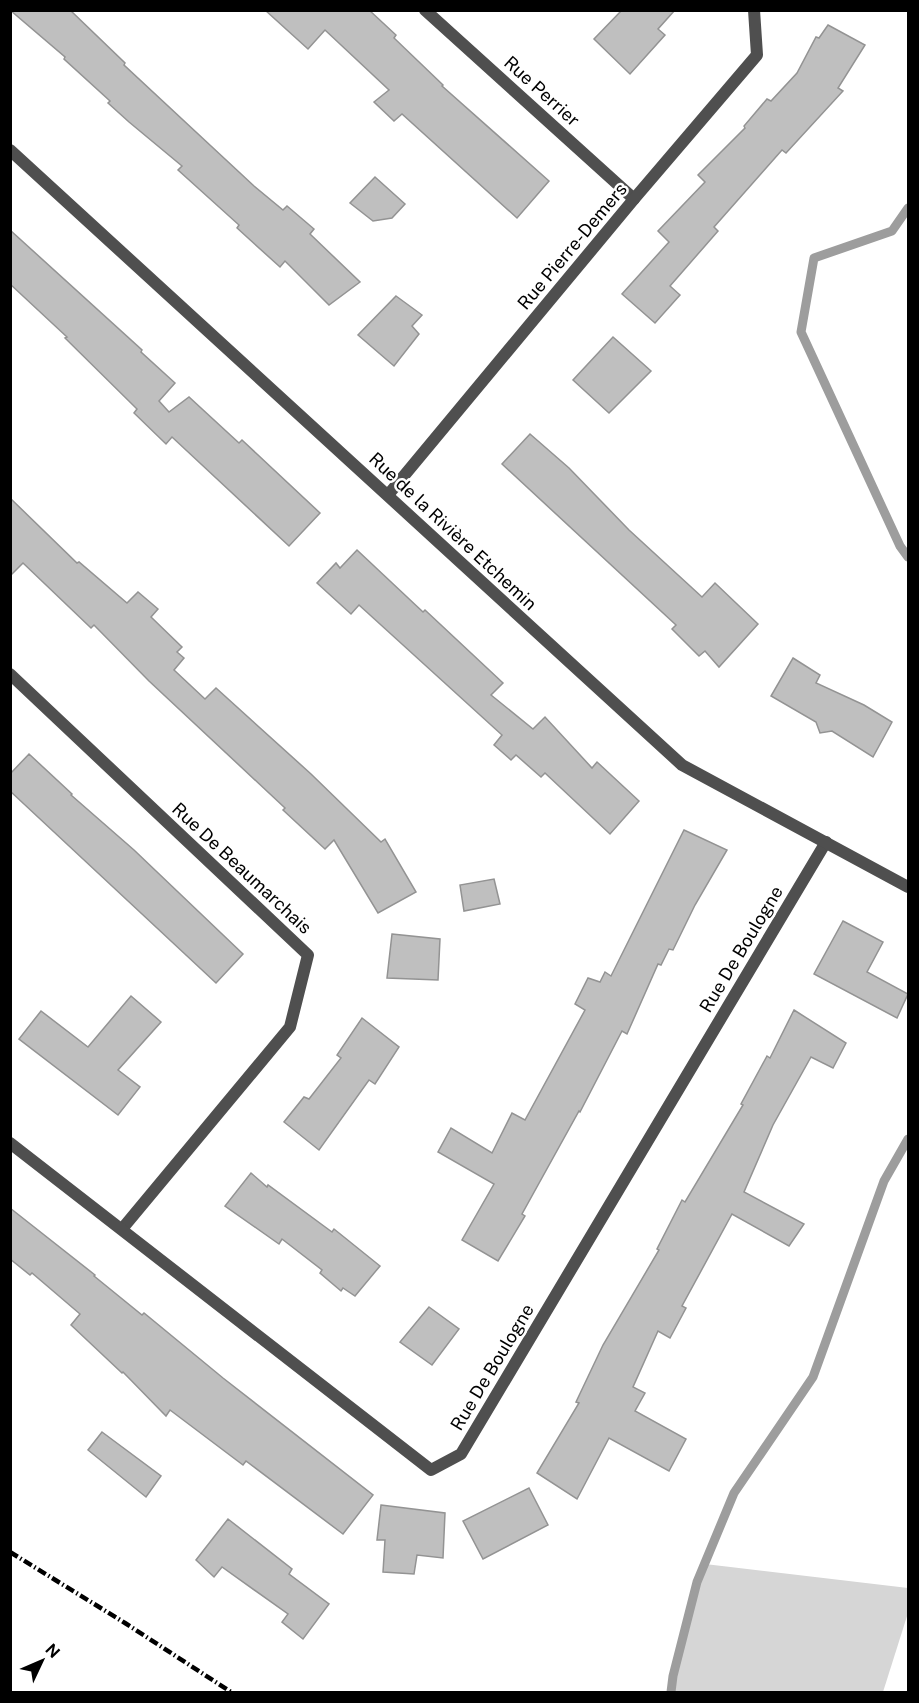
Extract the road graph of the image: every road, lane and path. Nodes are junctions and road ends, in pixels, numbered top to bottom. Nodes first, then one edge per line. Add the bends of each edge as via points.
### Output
1 (425, 10) edge
2 (754, 10) edge
3 (10, 150) edge
4 (634, 199) junction
5 (388, 495) junction
6 (10, 674) edge
7 (826, 842) junction
8 (909, 887) edge
9 (10, 1143) edge
10 (122, 1230) junction

1 - 4 street, Rue Perrier
2 - 4 street, Rue Pierre-Demers via 757,55
3 - 5 street, Rue de la Rivière Etchemin
4 - 5 street, Rue Pierre-Demers
5 - 7 street, Rue de la Rivière Etchemin via 682,765
6 - 10 street, Rue De Beaumarchais via 308,955 290,1027
7 - 8 street, Rue de la Rivière Etchemin
7 - 10 street, Rue De Boulogne via 461,1454 431,1470
9 - 10 street, Rue De Boulogne

